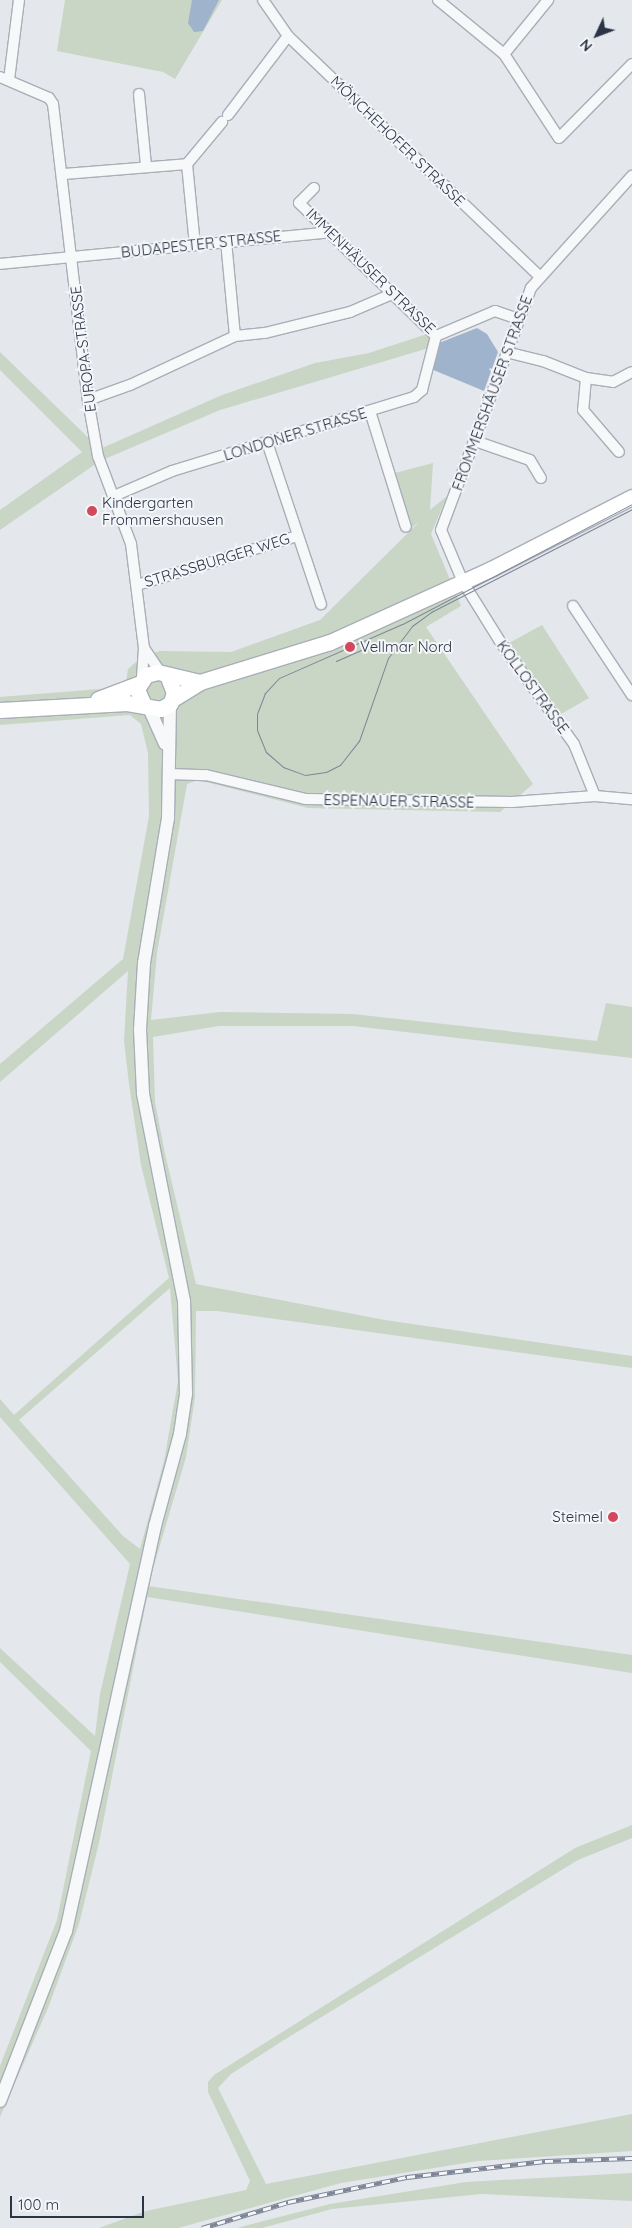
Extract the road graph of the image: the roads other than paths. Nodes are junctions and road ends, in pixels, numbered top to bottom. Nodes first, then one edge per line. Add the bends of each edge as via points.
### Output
1 (19, 0) edge
2 (263, 0) edge
3 (438, 0) edge
4 (548, 0) edge
5 (288, 36) junction
6 (504, 54) junction
7 (632, 64) edge
8 (4, 78) edge
9 (139, 94) dead end
10 (187, 164) junction
11 (146, 166) junction
12 (64, 174) junction
13 (632, 176) edge
14 (314, 188) dead end
15 (330, 232) junction
16 (226, 241) junction
17 (195, 245) junction
18 (73, 257) junction
19 (0, 264) edge
20 (539, 276) junction
21 (392, 294) junction
22 (518, 319) junction
23 (236, 336) junction
24 (436, 336) junction
25 (506, 352) junction
26 (632, 372) edge
27 (586, 378) junction
28 (88, 400) junction
29 (370, 411) junction
30 (475, 441) junction
31 (267, 442) junction
32 (619, 452) dead end
33 (541, 478) dead end
34 (114, 496) junction
35 (632, 497) edge
36 (406, 527) dead end
37 (297, 536) junction
38 (463, 582) junction
39 (137, 585) junction
40 (321, 604) dead end
41 (573, 606) dead end
42 (144, 648) junction
43 (165, 675) junction
44 (140, 681) junction
45 (200, 682) junction
46 (632, 695) edge
47 (171, 701) junction
48 (84, 703) junction
49 (146, 707) junction
50 (0, 710) edge
51 (167, 751) junction
52 (168, 774) junction
53 (595, 796) junction
54 (632, 799) edge
55 (0, 2101) edge

1 - 8 street
2 - 5 street, MÖNCHEHOFER STRASSE
3 - 6 street
4 - 6 street
5 - 10 street
5 - 20 street, MÖNCHEHOFER STRASSE
6 - 7 street via 559,138
8 - 12 street, EUROPA-STRASSE via 49,98 53,104
9 - 11 street
10 - 11 street
10 - 17 street
11 - 12 street
12 - 18 street, EUROPA-STRASSE
13 - 20 street, FROMMERSHÄUSER STRASSE
14 - 15 street, IMMENHÄUSER STRASSE via 299,203
15 - 16 street, BUDAPESTER STRASSE
15 - 21 street, IMMENHÄUSER STRASSE
16 - 17 street, BUDAPESTER STRASSE
16 - 23 street
17 - 18 street, BUDAPESTER STRASSE
18 - 19 street, BUDAPESTER STRASSE
18 - 28 street, EUROPA-STRASSE
20 - 22 street, FROMMERSHÄUSER STRASSE
21 - 23 street via 350,312 265,333
21 - 24 street, IMMENHÄUSER STRASSE
22 - 24 street, IMMENHÄUSER STRASSE via 495,311
22 - 25 street, FROMMERSHÄUSER STRASSE
23 - 28 street via 130,385
24 - 29 street, LONDONER STRASSE via 422,390
25 - 27 street via 543,361
25 - 30 street, FROMMERSHÄUSER STRASSE
26 - 27 street via 613,382
27 - 32 street via 583,410
28 - 34 street, EUROPA-STRASSE via 98,456
29 - 31 street, LONDONER STRASSE
29 - 36 street
30 - 33 street via 530,460
30 - 38 street, FROMMERSHÄUSER STRASSE via 441,530
31 - 34 street, LONDONER STRASSE via 172,471
31 - 37 street
34 - 39 street, EUROPA-STRASSE via 131,544
35 - 38 main road
37 - 39 street, STRASSBURGER WEG
37 - 40 street
38 - 45 main road via 307,651
38 - 53 street, KOLLOSTRASSE via 500,643 574,744
39 - 42 street, EUROPA-STRASSE
41 - 46 street
42 - 43 street, EUROPA-STRASSE
42 - 44 street, EUROPA-STRASSE
43 - 44 main road
43 - 45 main road
43 - 47 main road via 174,688
44 - 48 main road
44 - 49 main road via 137,695
45 - 47 main road
47 - 49 main road via 160,709
47 - 51 street
48 - 49 main road
48 - 50 main road
49 - 51 street
51 - 52 street
52 - 53 street, ESPENAUER STRASSE via 206,775 305,799 512,802
52 - 55 street via 168,818 144,963 140,1030 143,1093 184,1301 186,1394 180,1434 153,1535 66,1931
53 - 54 street, ESPENAUER STRASSE

